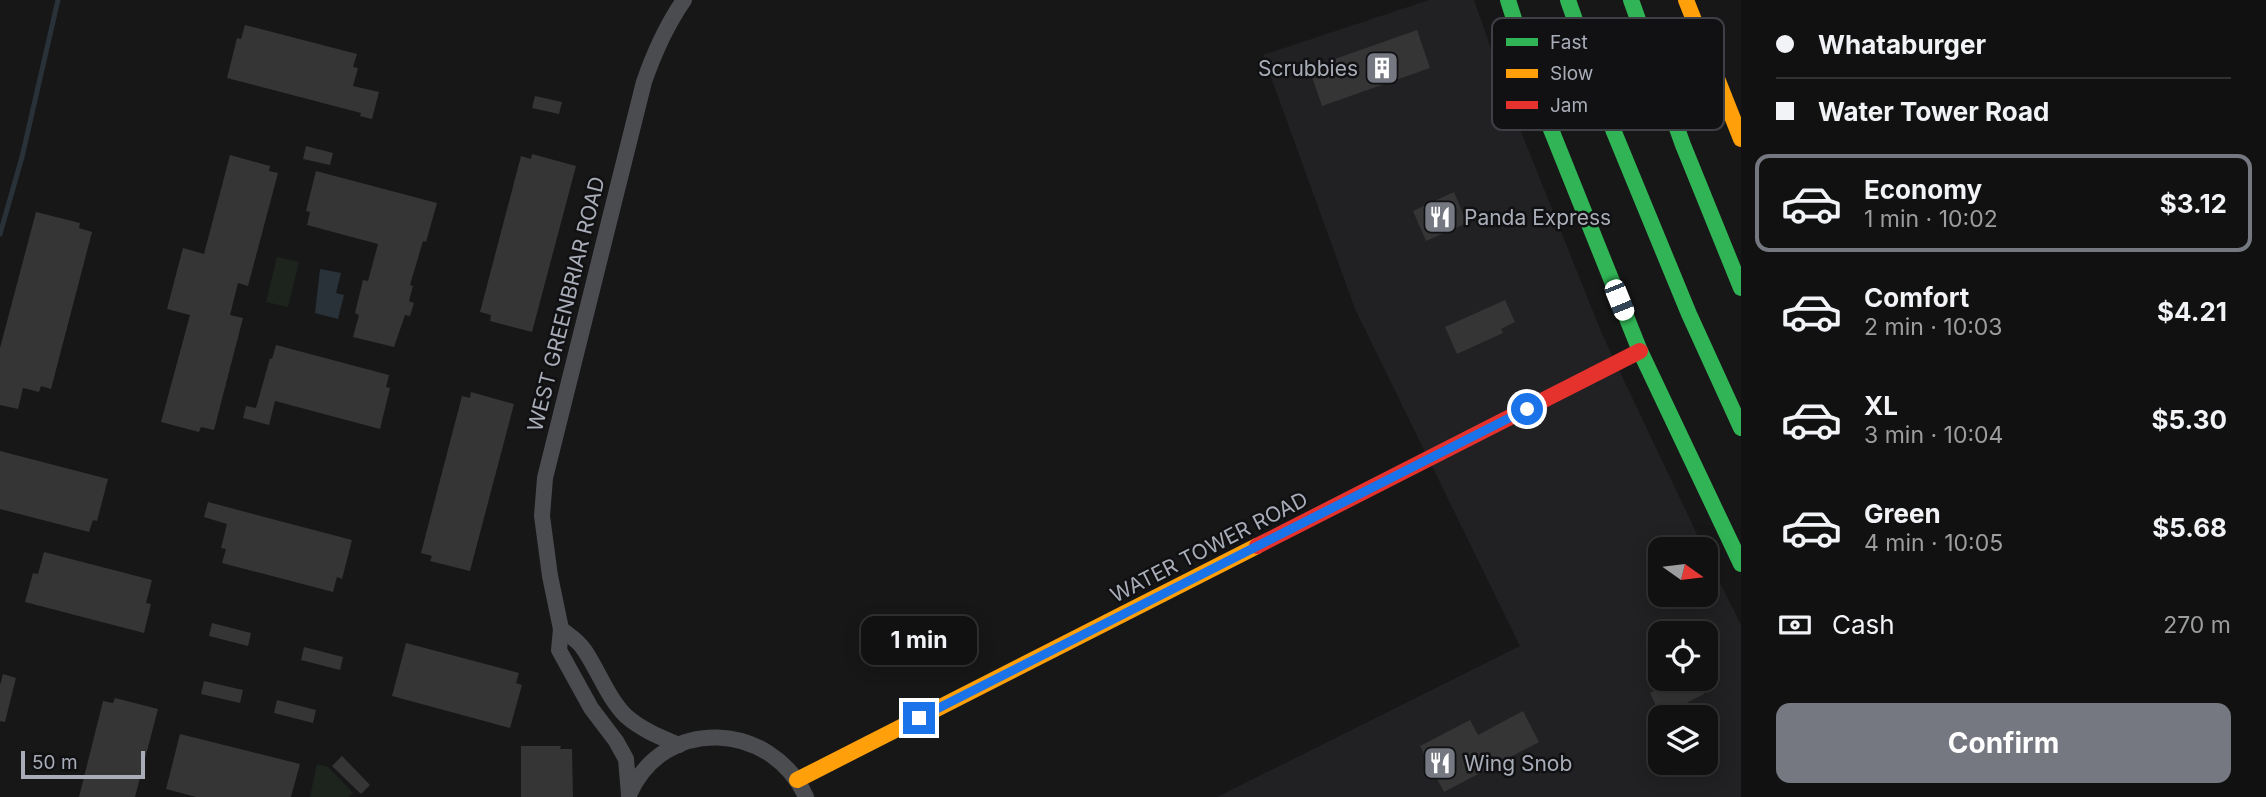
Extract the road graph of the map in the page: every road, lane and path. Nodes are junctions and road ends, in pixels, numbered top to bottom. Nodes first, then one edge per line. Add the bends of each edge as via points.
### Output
1 (684, 0) edge
2 (1508, 0) edge
3 (1568, 0) edge
4 (1631, 0) edge
5 (1686, 0) edge
6 (1514, 18) edge
7 (1574, 18) edge
8 (1637, 18) edge
9 (1693, 18) edge
10 (1724, 96) edge
11 (1551, 130) edge
12 (1613, 130) edge
13 (1676, 130) edge
14 (1741, 139) edge
15 (1741, 288) edge
16 (1640, 351) junction
17 (1741, 428) edge
18 (1741, 564) edge
19 (561, 629) junction
20 (679, 744) junction
21 (797, 780) junction
22 (628, 796) edge
23 (806, 797) edge

1 - 19 street, WEST GREENBRIAR ROAD via 653,54 644,82 545,478 541,516
2 - 6 main road
3 - 7 main road
4 - 8 main road
5 - 9 main road
10 - 14 main road
11 - 16 main road
12 - 17 main road
13 - 15 main road
16 - 18 main road
16 - 21 main road, WATER TOWER ROAD
19 - 20 street via 584,648 624,713 653,735
19 - 22 street, WEST GREENBRIAR ROAD via 559,650 564,661 626,759
20 - 21 street via 710,737 741,740 783,762
20 - 22 street via 652,762
21 - 23 street

